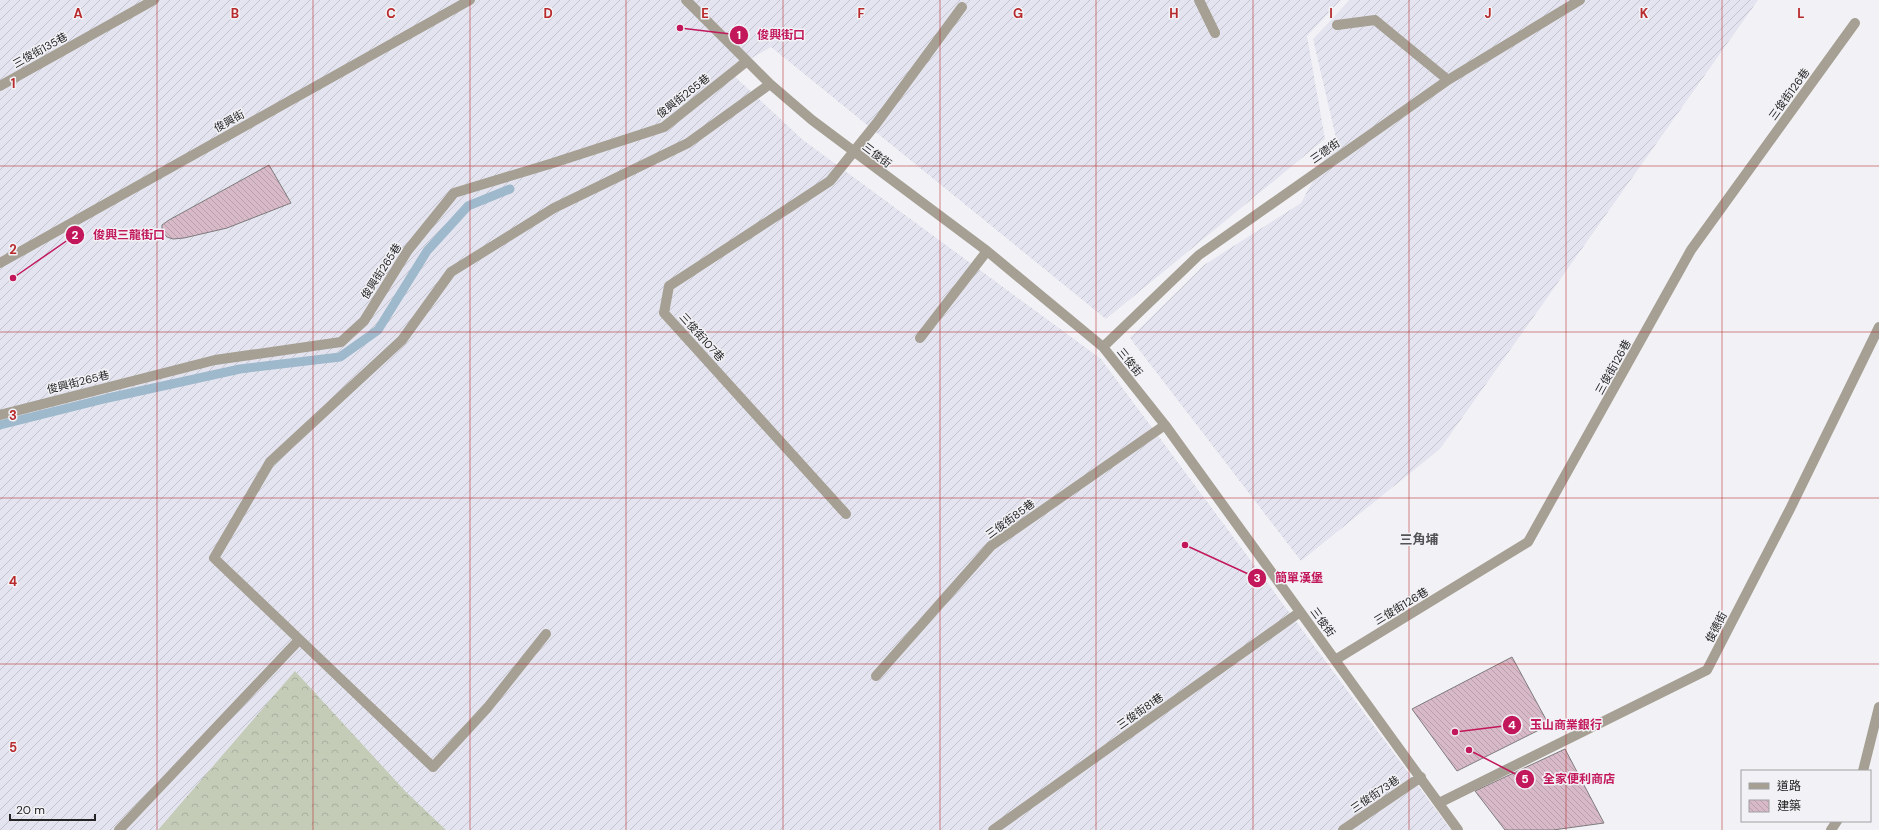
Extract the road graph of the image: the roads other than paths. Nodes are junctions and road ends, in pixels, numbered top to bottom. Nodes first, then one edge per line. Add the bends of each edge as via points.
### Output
1 (154, 0) edge
2 (470, 0) edge
3 (686, 0) edge
4 (1198, 0) edge
5 (1580, 0) edge
6 (962, 6) dead end
7 (1855, 23) dead end
8 (1337, 25) dead end
9 (1215, 33) dead end
10 (747, 61) junction
11 (1448, 80) junction
12 (770, 84) junction
13 (0, 86) edge
14 (853, 152) junction
15 (987, 251) junction
16 (0, 263) edge
17 (1879, 327) edge
18 (920, 338) dead end
19 (1103, 347) junction
20 (0, 415) edge
21 (1165, 425) junction
22 (846, 514) dead end
23 (1300, 612) junction
24 (546, 634) dead end
25 (299, 640) junction
26 (1335, 660) junction
27 (876, 676) dead end
28 (1879, 707) edge
29 (1863, 770) edge
30 (1421, 777) junction
31 (1439, 803) junction
32 (119, 830) edge
33 (993, 830) edge
34 (1343, 830) edge
35 (1458, 830) edge

1 - 13 street, 三俊街135巷
2 - 16 street, 俊興街
3 - 10 street, 三俊街
4 - 9 street
5 - 11 street, 三德街
6 - 14 street
7 - 26 street, 三俊街126巷 via 1692,250 1528,542
8 - 11 street via 1375,20
10 - 12 street, 三俊街
10 - 20 street, 俊興街265巷 via 664,127 454,193 408,250 364,321 341,342 215,360
11 - 19 street, 三德街 via 1199,255
12 - 14 street, 三俊街
12 - 25 street via 688,143 554,208 451,272 402,340 270,462 214,558
14 - 15 street, 三俊街
14 - 22 street, 三俊街107巷 via 830,181 669,286 664,313
15 - 18 street
15 - 19 street, 三俊街
17 - 31 street, 俊德街 via 1790,509 1707,670
19 - 21 street, 三俊街
21 - 23 street, 三俊街
21 - 27 street, 三俊街85巷 via 991,546
23 - 26 street, 三俊街
23 - 33 street, 三俊街81巷
24 - 25 street via 488,706 433,767
25 - 32 street
26 - 30 street, 三俊街
28 - 29 street
30 - 31 street, 三俊街
30 - 34 street, 三俊街73巷
31 - 35 street, 三俊街

